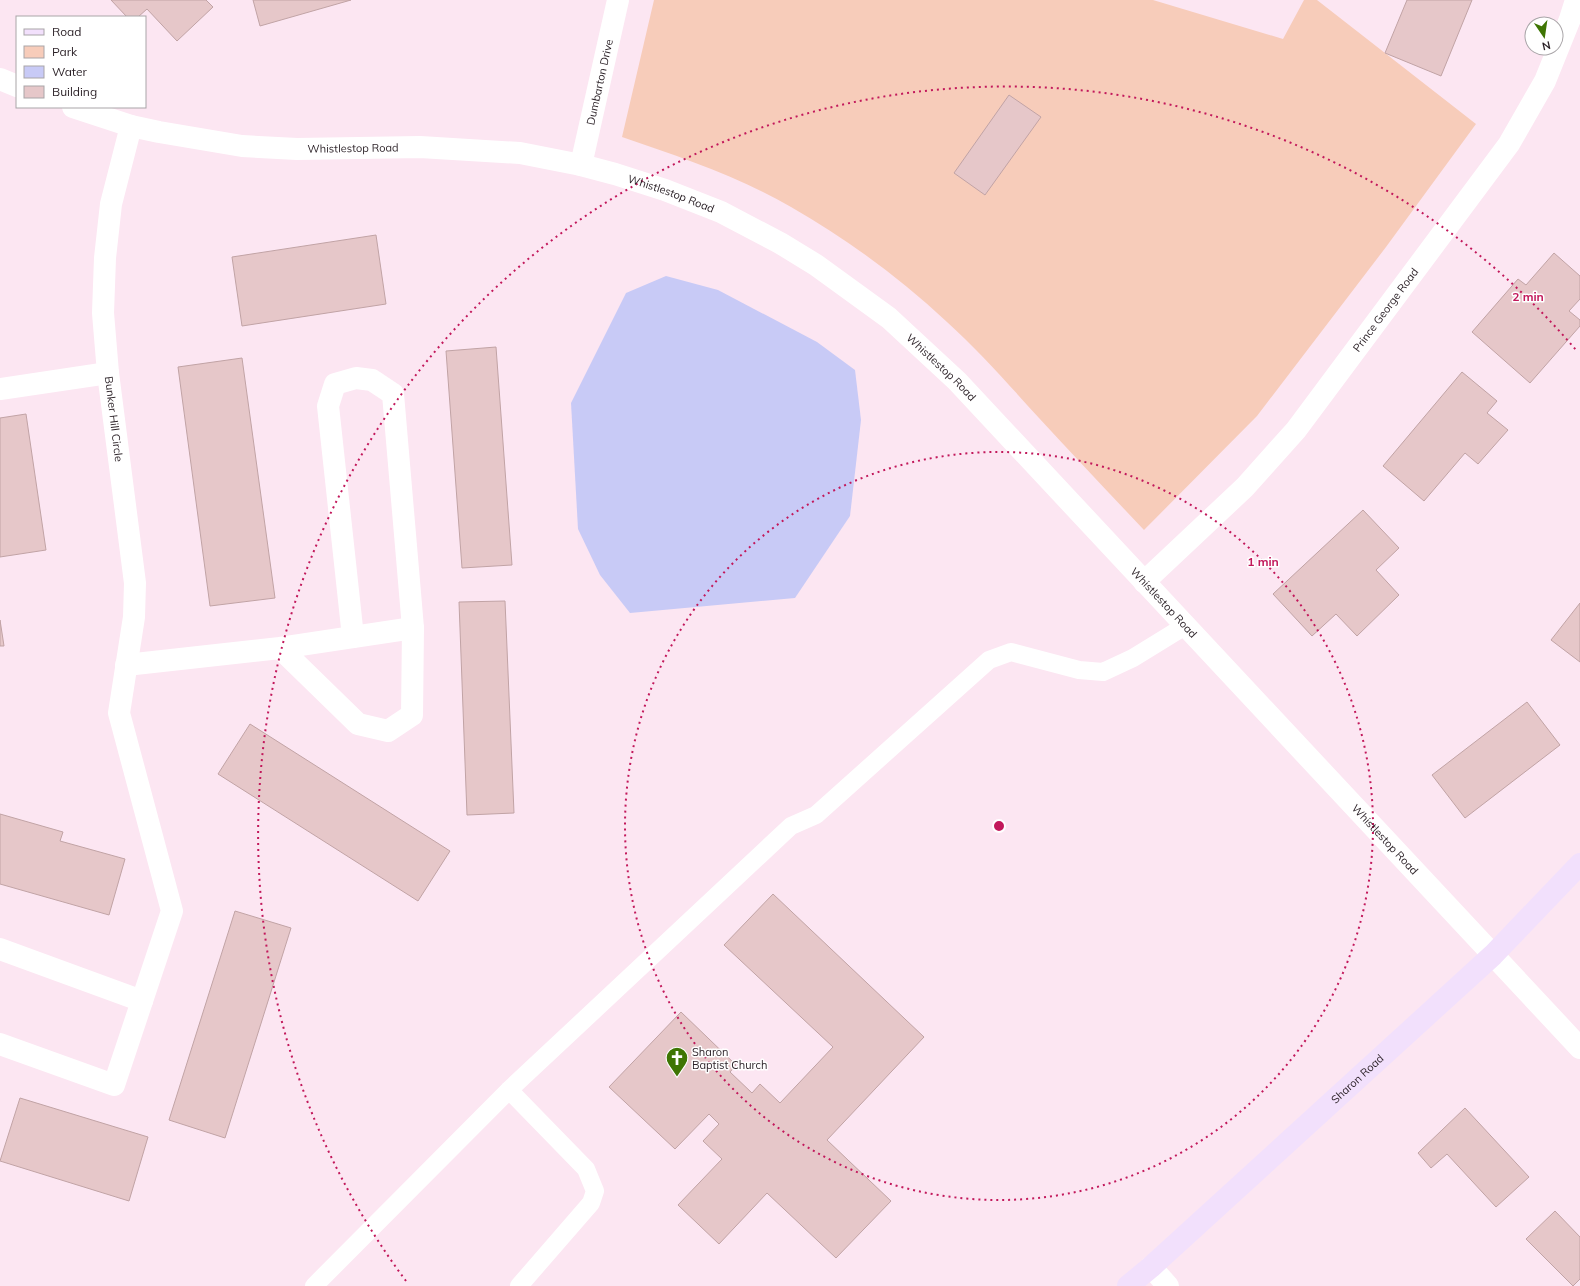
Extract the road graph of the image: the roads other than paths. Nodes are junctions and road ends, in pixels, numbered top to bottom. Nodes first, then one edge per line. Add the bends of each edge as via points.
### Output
1 (618, 0) edge
2 (1576, 0) edge
3 (0, 79) edge
4 (16, 86) edge
5 (75, 108) edge
6 (131, 126) junction
7 (581, 165) junction
8 (108, 373) junction
9 (0, 388) edge
10 (1144, 582) junction
11 (1185, 626) junction
12 (413, 628) junction
13 (353, 637) junction
14 (280, 648) junction
15 (126, 665) junction
16 (1580, 864) edge
17 (0, 949) edge
18 (1493, 955) junction
19 (142, 1001) junction
20 (0, 1044) edge
21 (1580, 1048) edge
22 (509, 1090) junction
23 (1151, 1267) junction
24 (314, 1286) edge
25 (519, 1286) edge
26 (1128, 1286) edge
27 (1168, 1286) edge

1 - 7 street, Dumbarton Drive
2 - 10 street, Prince George Road via 1545,81 1509,144 1296,430 1245,487
3 - 4 street
5 - 6 street, Whistlestop Road
6 - 7 street, Whistlestop Road via 242,146 297,149 428,148 520,153
6 - 8 street, Bunker Hill Circle via 112,204 105,258 103,312
7 - 10 street, Whistlestop Road via 665,190 721,212 780,243 857,294 889,318 956,381
8 - 9 street
8 - 15 street, Bunker Hill Circle via 135,583 134,617
10 - 11 street, Whistlestop Road
11 - 18 street, Whistlestop Road
11 - 22 lane via 1133,658 1102,672 1079,670 1011,652 989,660 816,815 791,826
12 - 13 street
12 - 13 street via 393,394 372,380 356,378 335,384 328,406
12 - 14 street via 412,715 388,731 358,724
13 - 14 street
14 - 15 street
15 - 19 street, Bunker Hill Circle via 119,713 172,911
16 - 18 main road, Sharon Road
17 - 19 street
18 - 21 street, Whistlestop Road
18 - 23 main road, Sharon Road
19 - 20 street via 114,1085
22 - 24 lane
22 - 25 lane via 586,1169 595,1191 591,1203
23 - 26 main road, Sharon Road
23 - 27 street

